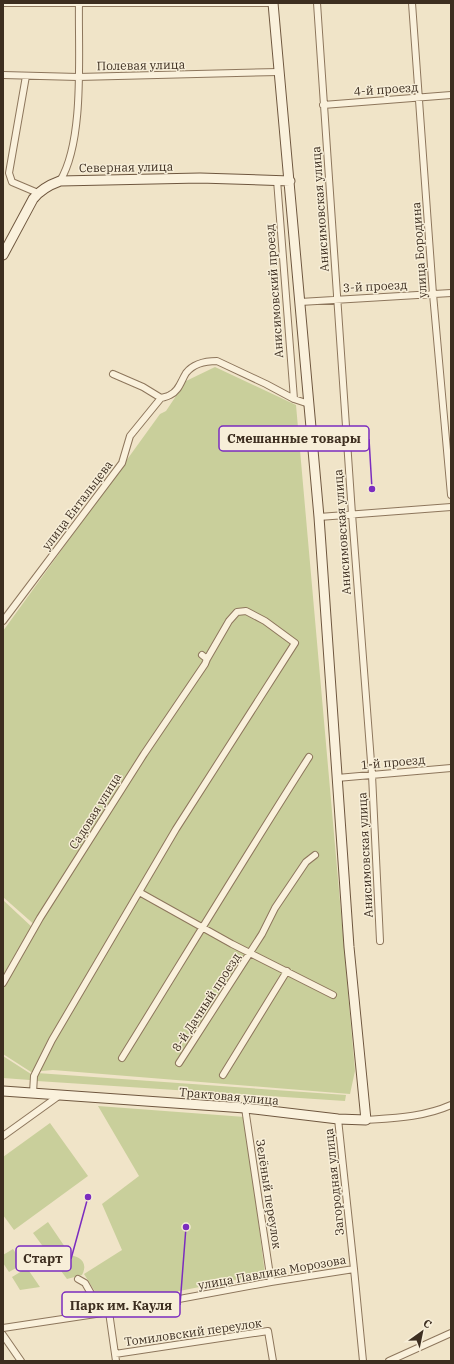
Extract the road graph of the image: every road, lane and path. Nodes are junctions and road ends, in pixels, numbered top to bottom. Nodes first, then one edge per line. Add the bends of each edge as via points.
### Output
1 (3, 3) edge
2 (79, 3) edge
3 (273, 3) edge
4 (317, 3) edge
5 (412, 3) edge
6 (279, 72) junction
7 (3, 75) edge
8 (26, 76) junction
9 (78, 77) junction
10 (451, 95) edge
11 (419, 97) junction
12 (323, 104) junction
13 (277, 180) junction
14 (290, 180) junction
15 (60, 181) junction
16 (38, 193) junction
17 (3, 255) edge
18 (451, 293) edge
19 (433, 294) junction
20 (337, 299) junction
21 (300, 302) junction
22 (113, 374) dead end
23 (161, 398) junction
24 (294, 399) junction
25 (309, 404) junction
26 (451, 495) edge
27 (451, 507) edge
28 (352, 514) junction
29 (319, 517) junction
30 (3, 621) edge
31 (309, 757) dead end
32 (451, 768) edge
33 (372, 775) junction
34 (337, 778) junction
35 (315, 855) dead end
36 (139, 892) junction
37 (203, 928) junction
38 (380, 941) dead end
39 (250, 953) junction
40 (287, 971) junction
41 (3, 984) edge
42 (333, 995) dead end
43 (122, 1058) dead end
44 (179, 1063) dead end
45 (223, 1075) dead end
46 (3, 1092) edge
47 (33, 1093) junction
48 (61, 1094) junction
49 (451, 1105) edge
50 (245, 1108) junction
51 (338, 1119) junction
52 (366, 1120) junction
53 (3, 1136) edge
54 (354, 1269) junction
55 (78, 1280) dead end
56 (271, 1282) junction
57 (109, 1312) junction
58 (102, 1313) junction
59 (3, 1328) edge
60 (451, 1333) edge
61 (3, 1335) edge
62 (115, 1354) junction
63 (21, 1361) edge
64 (116, 1361) edge
65 (273, 1361) edge
66 (363, 1361) edge
67 (390, 1361) edge

1 - 2 street
2 - 3 street
2 - 9 street
3 - 6 street
4 - 12 street, Анисимовская улица
5 - 11 street, улица Бородина
6 - 9 street, Полевая улица
6 - 14 street
7 - 8 street, Полевая улица
8 - 9 street, Полевая улица
8 - 16 street via 9,173 12,182
9 - 15 street via 77,116 72,147 66,171
10 - 11 street, 4-й проезд
11 - 12 street, 4-й проезд
11 - 19 street, улица Бородина
12 - 20 street, Анисимовская улица
13 - 14 street, Северная улица
13 - 15 street, Северная улица via 200,178
13 - 24 street, Анисимовский проезд
14 - 21 street
15 - 16 street, Северная улица
16 - 17 street, Северная улица
18 - 19 street, 3-й проезд
19 - 20 street, 3-й проезд
19 - 26 street, улица Бородина
20 - 21 street, 3-й проезд
20 - 28 street, Анисимовская улица
21 - 25 street
22 - 23 street via 143,386
23 - 24 street via 171,395 193,367 217,361
23 - 30 street, улица Ентальцева via 130,436 122,463
24 - 25 street
25 - 29 street
27 - 28 street
28 - 29 street
28 - 33 street, Анисимовская улица
29 - 34 street
31 - 37 street
32 - 33 street, 1-й проезд
33 - 34 street, 1-й проезд
33 - 38 street, Анисимовская улица
34 - 52 street via 349,946
35 - 39 street, 8-й Дачный проезд via 306,862 275,908
36 - 37 street
36 - 41 street, Садовая улица via 176,829 295,643 265,621 246,611 237,612 204,657 205,664 144,754 40,918
36 - 47 street via 52,1040 34,1076
37 - 39 street
37 - 43 street
39 - 40 street
39 - 44 street, 8-й Дачный проезд
40 - 42 street
40 - 45 street
46 - 47 street, Трактовая улица
47 - 48 street, Трактовая улица
48 - 50 street, Трактовая улица
48 - 53 street
49 - 52 street, Трактовая улица via 412,1117
50 - 51 street, Трактовая улица
50 - 56 street, Зелёный переулок
51 - 52 street, Трактовая улица
51 - 54 street, Загородная улица
54 - 56 street, улица Павлика Морозова
54 - 66 street, Загородная улица
55 - 58 street via 85,1283
56 - 57 street, улица Павлика Морозова
57 - 58 street, улица Павлика Морозова
57 - 62 street
58 - 59 street, улица Павлика Морозова
60 - 67 street
61 - 63 street
62 - 64 street
62 - 65 street, Томиловский переулок via 268,1331

